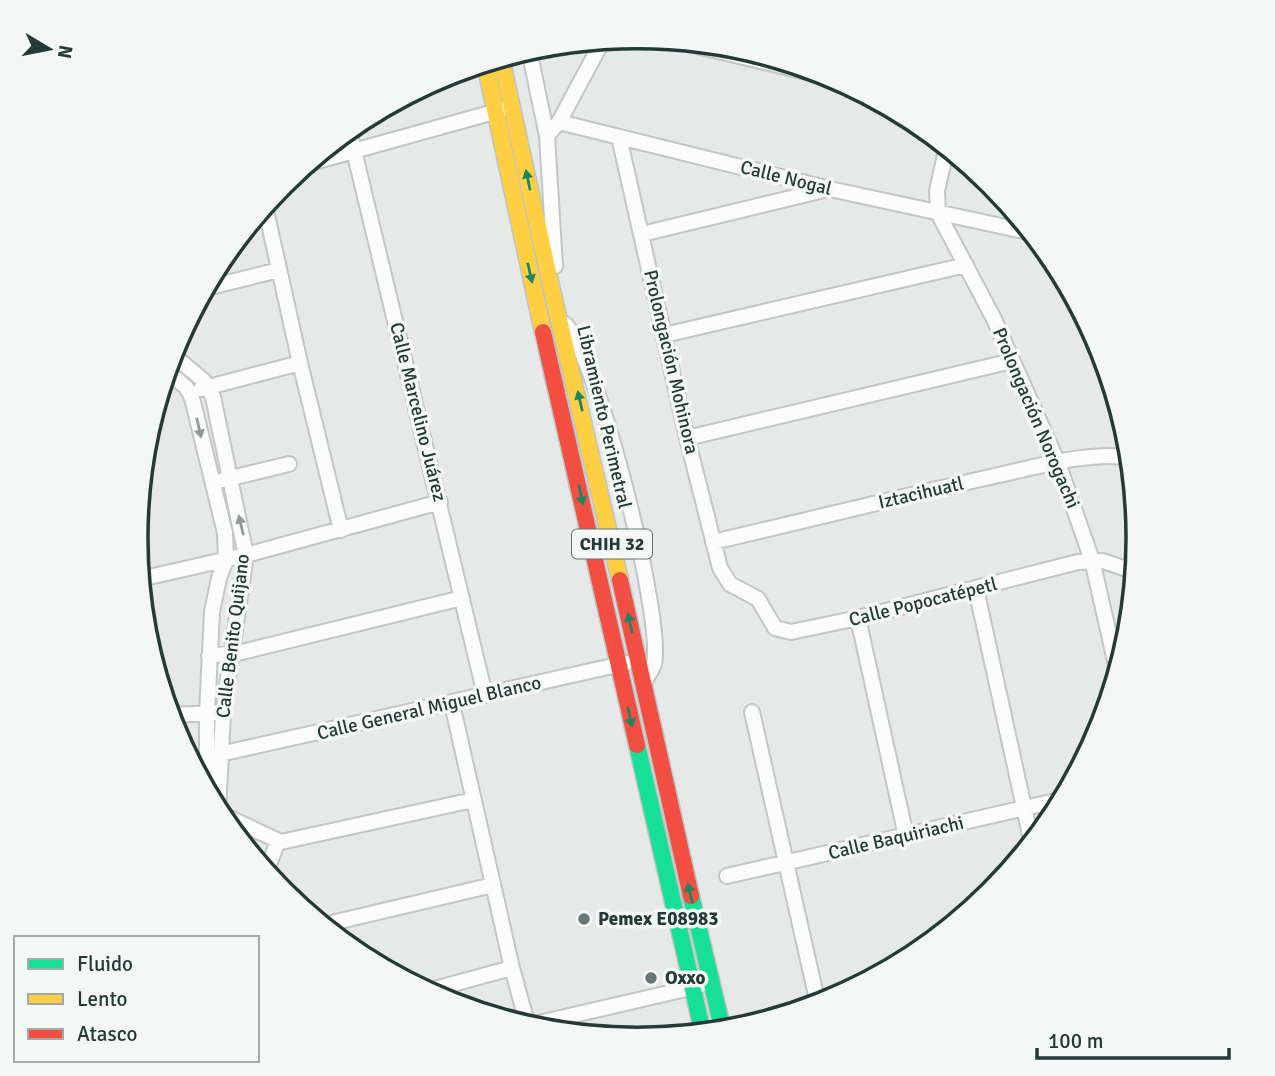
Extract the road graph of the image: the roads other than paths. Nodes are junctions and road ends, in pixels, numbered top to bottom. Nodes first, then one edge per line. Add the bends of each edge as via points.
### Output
1 (597, 51) edge
2 (531, 61) edge
3 (503, 68) edge
4 (487, 73) edge
5 (513, 107) junction
6 (495, 111) junction
7 (559, 121) junction
8 (547, 136) junction
9 (619, 137) junction
10 (352, 142) edge
11 (354, 152) junction
12 (330, 158) edge
13 (944, 158) edge
14 (830, 189) junction
15 (939, 213) junction
16 (268, 219) edge
17 (1016, 229) edge
18 (642, 234) junction
19 (966, 265) junction
20 (279, 270) junction
21 (219, 285) edge
22 (551, 286) junction
23 (559, 320) junction
24 (664, 335) junction
25 (1012, 361) junction
26 (181, 363) edge
27 (300, 363) junction
28 (175, 378) edge
29 (208, 387) junction
30 (190, 392) junction
31 (687, 438) junction
32 (1119, 458) edge
33 (1058, 463) junction
34 (289, 464) dead end
35 (231, 478) junction
36 (212, 483) junction
37 (440, 502) junction
38 (341, 530) junction
39 (713, 542) junction
40 (246, 555) junction
41 (1092, 560) junction
42 (226, 561) junction
43 (1125, 568) edge
44 (151, 577) edge
45 (730, 584) joint
46 (976, 589) junction
47 (462, 598) junction
48 (858, 618) junction
49 (1113, 652) edge
50 (230, 653) junction
51 (209, 656) junction
52 (638, 661) junction
53 (619, 665) junction
54 (643, 682) junction
55 (485, 695) junction
56 (452, 704) junction
57 (752, 712) dead end
58 (207, 713) junction
59 (223, 713) junction
60 (182, 714) edge
61 (219, 754) junction
62 (207, 769) edge
63 (218, 789) edge
64 (473, 800) junction
65 (1048, 803) edge
66 (1024, 809) junction
67 (240, 823) edge
68 (1029, 831) edge
69 (905, 836) junction
70 (278, 841) junction
71 (271, 861) edge
72 (786, 863) junction
73 (727, 876) dead end
74 (493, 885) junction
75 (335, 922) edge
76 (512, 968) junction
77 (711, 984) junction
78 (443, 987) edge
79 (691, 988) junction
80 (816, 993) edge
81 (524, 1013) edge
82 (551, 1019) edge
83 (720, 1020) edge
84 (700, 1023) edge

1 - 7 street
2 - 8 street
3 - 5 main road, Libramiento Perimetral / CHIH 32
4 - 6 main road, Libramiento Perimetral / CHIH 32
5 - 6 street
22 -> 5 main road, Libramiento Perimetral / CHIH 32
6 - 11 street
6 -> 53 main road, Libramiento Perimetral / CHIH 32
7 - 8 street
7 - 9 street, Calle Nogal
8 - 22 street via 556,279
9 - 14 street, Calle Nogal
9 - 18 street, Prolongación Mohinora
10 - 11 street, Calle Marcelino Juárez
11 - 12 street
11 - 37 street, Calle Marcelino Juárez
13 - 15 street via 937,191
14 - 15 street, Calle Nogal
14 - 18 street
15 - 17 street, Calle Nogal
15 - 19 street, Prolongación Norogachi
16 - 20 street
18 - 24 street, Prolongación Mohinora
19 - 24 street
19 - 25 street, Prolongación Norogachi
20 - 21 street
20 - 27 street
22 - 23 main road, Libramiento Perimetral / CHIH 32
52 -> 23 main road, Libramiento Perimetral / CHIH 32
23 - 54 street via 578,341 589,368 637,539 654,647 654,664
24 - 31 street, Prolongación Mohinora
25 - 31 street
25 - 33 street, Prolongación Norogachi
26 - 29 street
27 - 29 street
27 - 38 street
28 - 30 street
29 - 30 street
29 - 35 street, Calle Benito Quijano
30 -> 36 street, Calle Benito Quijano
31 - 39 street, Prolongación Mohinora
32 - 33 street, Iztacihuatl
33 - 39 street, Iztacihuatl
33 - 41 street, Prolongación Norogachi
34 - 35 street
35 - 36 street
40 -> 35 street, Calle Benito Quijano
36 - 42 street, Calle Benito Quijano via 225,533
37 - 38 street
37 - 47 street, Calle Marcelino Juárez
38 - 40 street
39 - 45 street, Prolongación Mohinora
40 - 42 street
40 - 50 street, Calle Benito Quijano
41 - 43 street, Calle Popocatépetl
41 - 46 street, Calle Popocatépetl
41 - 49 street, Prolongación Norogachi
42 - 44 street
42 - 51 street, Calle Benito Quijano via 215,594
45 - 48 street, Calle Popocatépetl via 758,599 779,631
46 - 48 street, Calle Popocatépetl
46 - 66 street
47 - 50 street
47 - 55 street, Calle Marcelino Juárez
48 - 69 street
50 - 51 street
50 - 59 street, Calle Benito Quijano
51 - 58 street, Calle Benito Quijano
52 - 53 street, Calle General Miguel Blanco
52 - 54 main road, Libramiento Perimetral / CHIH 32
53 - 55 street, Calle General Miguel Blanco
53 -> 79 main road, Libramiento Perimetral / CHIH 32
77 -> 54 main road, Libramiento Perimetral / CHIH 32
55 - 56 street, Calle General Miguel Blanco
56 - 61 street, Calle General Miguel Blanco
56 - 64 street
57 - 72 street
58 - 59 street
58 - 60 street
58 - 62 street, Calle Benito Quijano
59 - 61 street, Calle Benito Quijano
61 - 63 street, Calle Benito Quijano
64 - 70 street
64 - 74 street
65 - 66 street, Calle Baquiriachi
66 - 68 street
66 - 69 street, Calle Baquiriachi
67 - 70 street
69 - 72 street, Calle Baquiriachi
70 - 71 street
72 - 73 street, Calle Baquiriachi
72 - 80 street
74 - 75 street
74 - 76 street
76 - 78 street
76 - 81 street
77 - 79 street
77 - 83 main road, Libramiento Perimetral / CHIH 32
79 - 82 street
79 - 84 main road, Libramiento Perimetral / CHIH 32

